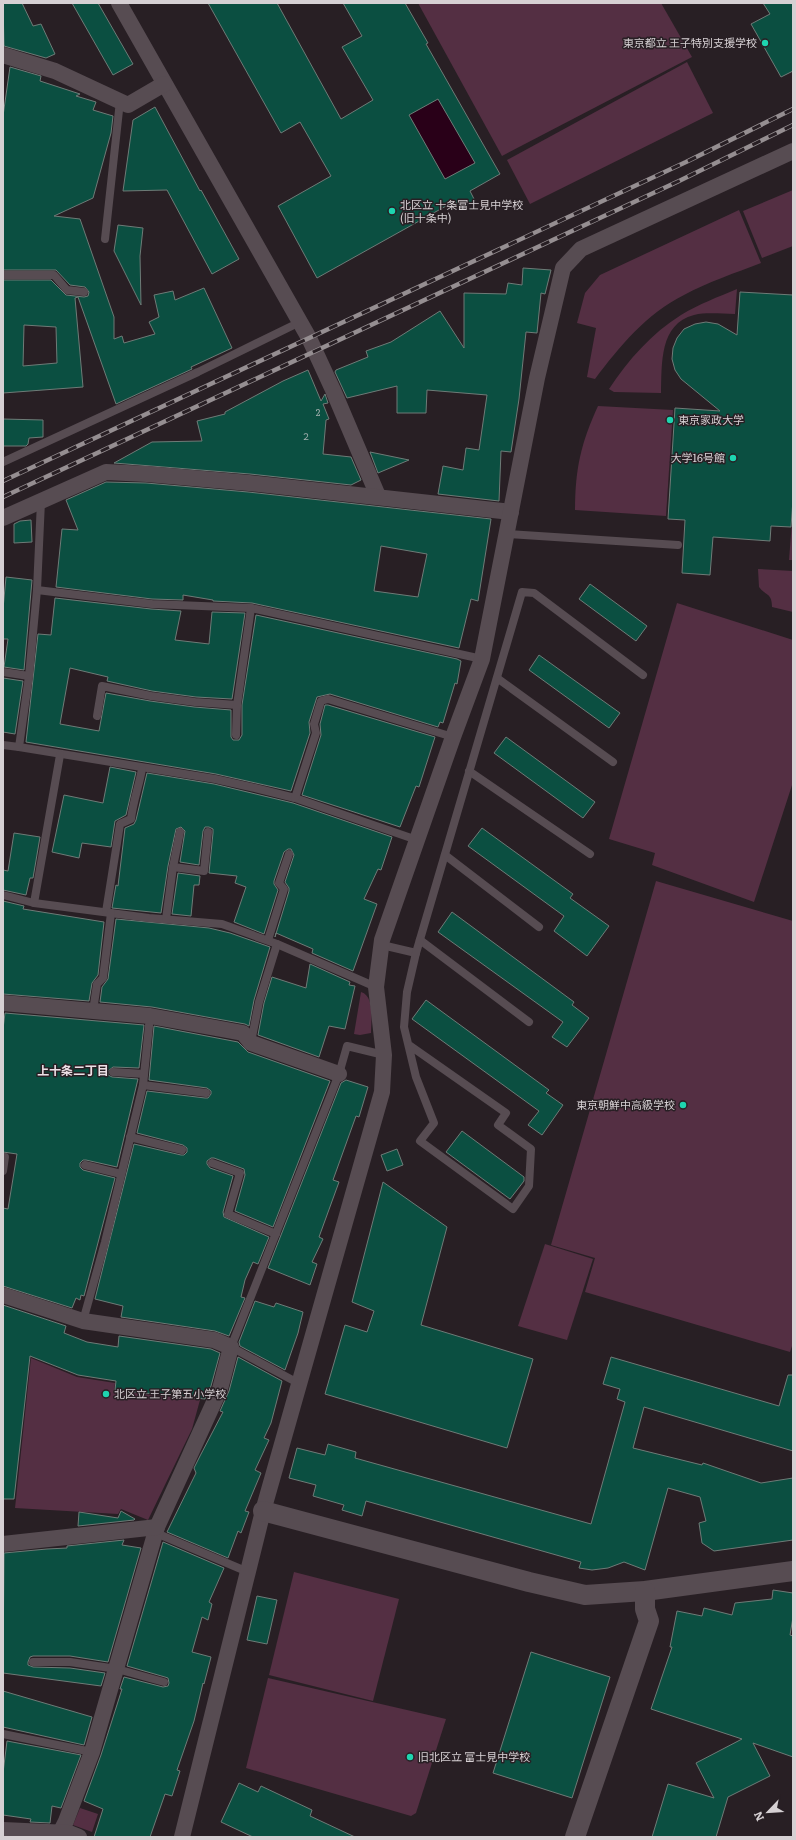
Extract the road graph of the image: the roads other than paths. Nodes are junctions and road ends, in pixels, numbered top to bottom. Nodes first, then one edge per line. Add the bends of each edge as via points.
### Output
1 (119, 3) edge
2 (3, 55) edge
3 (164, 84) junction
4 (120, 101) junction
5 (793, 151) edge
6 (105, 239) dead end
7 (3, 275) edge
8 (84, 292) dead end
9 (300, 322) junction
10 (3, 462) edge
11 (378, 496) junction
12 (41, 500) junction
13 (511, 512) junction
14 (3, 518) edge
15 (507, 534) junction
16 (678, 545) dead end
17 (37, 590) junction
18 (251, 608) junction
19 (482, 659) junction
20 (3, 672) edge
21 (643, 675) dead end
22 (29, 676) junction
23 (497, 678) junction
24 (237, 705) junction
25 (97, 716) dead end
26 (236, 735) dead end
27 (453, 737) junction
28 (3, 745) edge
29 (18, 747) junction
30 (60, 755) junction
31 (613, 762) dead end
32 (142, 769) junction
33 (469, 771) junction
34 (296, 798) junction
35 (180, 832) dead end
36 (208, 832) dead end
37 (417, 840) junction
38 (289, 854) dead end
39 (590, 854) dead end
40 (444, 855) junction
41 (173, 867) junction
42 (3, 896) edge
43 (34, 902) junction
44 (109, 912) junction
45 (166, 919) junction
46 (539, 927) dead end
47 (268, 940) junction
48 (420, 940) junction
49 (277, 944) junction
50 (382, 945) junction
51 (416, 953) junction
52 (376, 987) junction
53 (3, 1003) edge
54 (93, 1011) junction
55 (150, 1016) junction
56 (529, 1022) dead end
57 (250, 1043) junction
58 (409, 1045) junction
59 (384, 1055) junction
60 (113, 1072) dead end
61 (144, 1074) junction
62 (339, 1074) junction
63 (143, 1085) junction
64 (206, 1093) dead end
65 (130, 1137) junction
66 (182, 1150) dead end
67 (3, 1157) edge
68 (212, 1163) dead end
69 (85, 1165) dead end
70 (3, 1171) edge
71 (121, 1174) junction
72 (276, 1234) junction
73 (3, 1295) edge
74 (83, 1321) junction
75 (231, 1347) junction
76 (298, 1383) junction
77 (263, 1511) junction
78 (157, 1530) junction
79 (3, 1544) edge
80 (793, 1571) edge
81 (248, 1572) junction
82 (645, 1591) junction
83 (33, 1662) dead end
84 (117, 1669) junction
85 (164, 1682) dead end
86 (3, 1734) edge
87 (92, 1752) junction
88 (3, 1830) edge
89 (58, 1835) edge
90 (79, 1837) edge
91 (182, 1837) edge
92 (575, 1837) edge

1 - 3 street
2 - 4 street via 55,71
3 - 4 street via 128,105
3 - 9 street
4 - 6 lane
5 - 13 street via 581,249 563,268 537,378
7 - 8 lane via 54,276 67,290
9 - 10 lane
9 - 11 street via 333,390
11 - 12 street via 186,477 106,472
11 - 13 street
12 - 14 street
12 - 17 lane
13 - 15 street
15 - 16 lane
15 - 19 street
17 - 18 lane via 152,604
17 - 22 lane
18 - 19 lane
18 - 24 lane
19 - 27 street
20 - 22 lane
21 - 23 lane via 534,593 522,592
22 - 29 lane
23 - 31 lane
23 - 33 lane
24 - 25 lane via 151,696 102,686
24 - 26 lane
27 - 34 lane via 328,700 321,701 314,724 316,733
27 - 37 street
28 - 29 lane
29 - 30 lane
30 - 32 lane
30 - 43 lane
32 - 34 lane via 215,779
32 - 44 lane via 131,819 120,824
33 - 39 lane
33 - 40 lane
34 - 37 lane
35 - 41 lane
36 - 41 lane via 204,871
37 - 50 street
38 - 47 lane via 279,883 284,889
40 - 46 lane
40 - 48 lane
41 - 45 lane
42 - 43 lane
43 - 44 lane
44 - 45 lane
44 - 54 lane via 103,978 97,984
45 - 47 lane via 222,924
47 - 49 lane
48 - 51 lane
48 - 56 lane
49 - 52 lane
49 - 57 lane via 259,1002
50 - 51 lane
50 - 52 street
51 - 58 lane via 407,992 404,1027
52 - 59 street
53 - 54 street
54 - 55 street
55 - 57 street via 243,1033
55 - 61 lane
57 - 62 street
58 - 58 lane via 506,1113 498,1125 532,1149 529,1186 513,1209 420,1141 434,1123 416,1077
59 - 62 lane via 347,1046
59 - 76 street via 382,1092
60 - 61 lane
61 - 63 lane
62 - 72 lane
63 - 64 lane
63 - 65 lane
65 - 66 lane
65 - 71 lane
67 - 70 lane
68 - 72 lane via 240,1173 228,1214
69 - 71 lane
71 - 74 lane
72 - 75 lane
73 - 74 street
74 - 75 street via 214,1340
75 - 76 lane
75 - 78 street via 220,1389
76 - 77 street
77 - 81 street
77 - 82 street via 585,1595
78 - 79 street
78 - 81 lane
78 - 84 street
80 - 82 street
81 - 91 street
82 - 92 street via 645,1609 649,1621
83 - 84 lane via 70,1662
84 - 85 lane
84 - 87 street
86 - 87 lane
87 - 89 street via 66,1821
88 - 89 street
89 - 90 street via 69,1833

